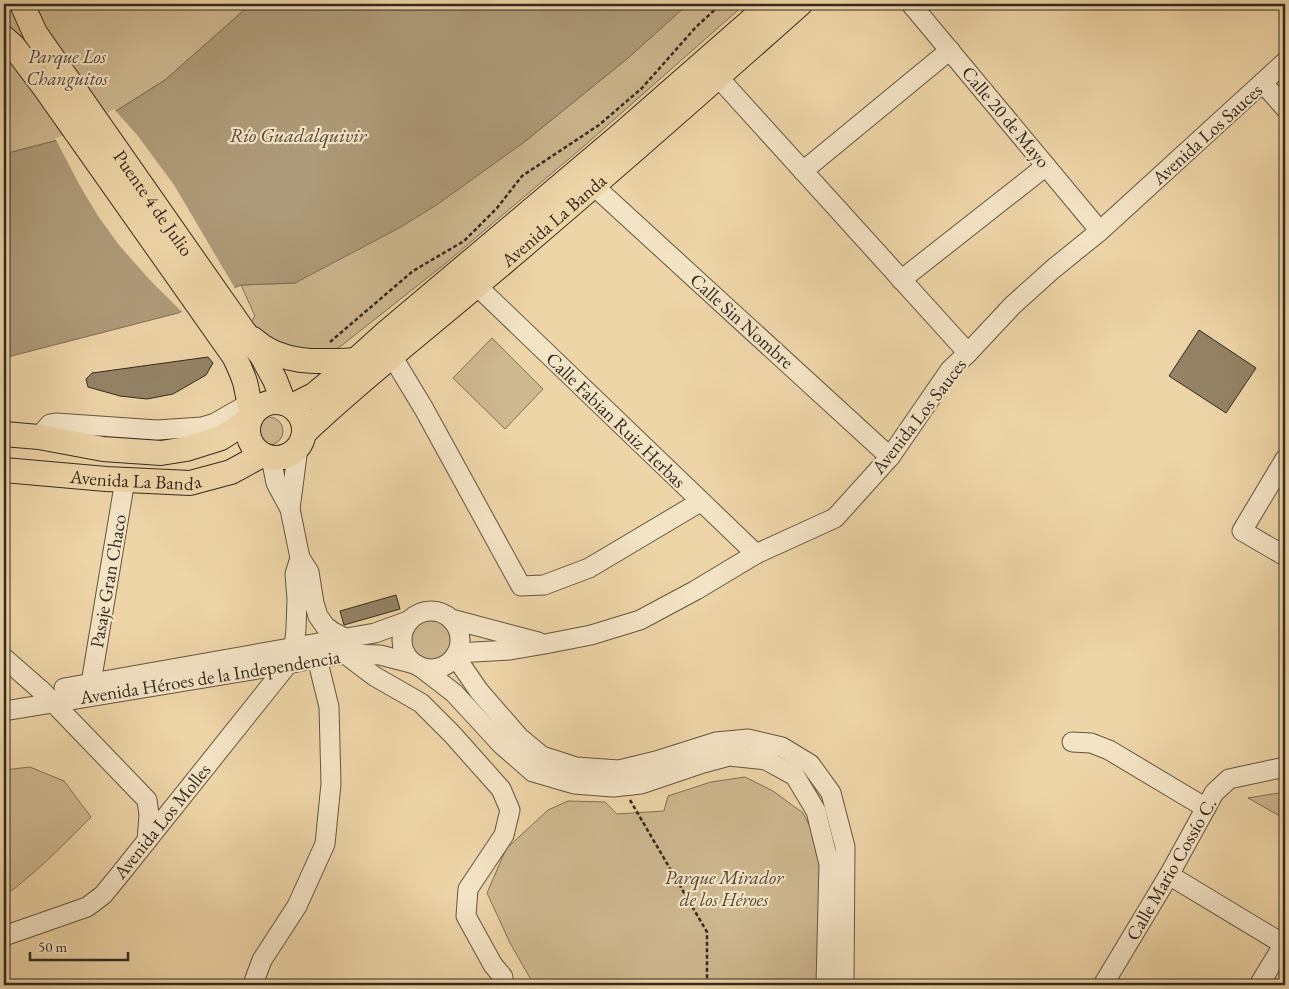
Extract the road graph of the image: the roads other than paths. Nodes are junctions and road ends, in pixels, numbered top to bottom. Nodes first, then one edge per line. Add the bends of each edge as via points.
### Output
1 (22, 4) edge
2 (770, 4) edge
3 (800, 4) edge
4 (911, 4) edge
5 (4, 38) edge
6 (950, 50) junction
7 (1285, 62) edge
8 (718, 77) junction
9 (54, 81) junction
10 (1262, 83) junction
11 (1285, 108) edge
12 (1046, 166) junction
13 (803, 171) junction
14 (594, 186) junction
15 (1100, 231) junction
16 (902, 280) junction
17 (477, 286) junction
18 (216, 310) junction
19 (242, 330) junction
20 (968, 353) junction
21 (392, 356) junction
22 (356, 360) junction
23 (288, 404) junction
24 (250, 412) junction
25 (4, 434) edge
26 (301, 441) junction
27 (267, 457) junction
28 (890, 457) junction
29 (1285, 459) edge
30 (4, 470) edge
31 (125, 480) junction
32 (700, 502) junction
33 (290, 509) junction
34 (756, 554) junction
35 (1285, 556) edge
36 (300, 558) junction
37 (451, 619) junction
38 (408, 621) junction
39 (544, 644) junction
40 (346, 646) junction
41 (456, 654) junction
42 (4, 658) edge
43 (293, 658) junction
44 (317, 658) junction
45 (417, 666) junction
46 (91, 683) junction
47 (48, 698) junction
48 (4, 700) edge
49 (4, 711) edge
50 (1072, 742) dead end
51 (1285, 767) edge
52 (147, 800) junction
53 (175, 804) junction
54 (1206, 808) junction
55 (147, 841) junction
56 (1169, 876) junction
57 (4, 936) edge
58 (1285, 943) edge
59 (253, 984) dead end
60 (503, 985) edge
61 (826, 985) edge
62 (844, 985) edge
63 (1102, 985) edge
64 (1259, 985) edge

1 - 9 main road, Puente 4 de Julio
2 - 22 main road, Avenida La Banda
3 - 8 main road, Avenida La Banda
4 - 6 street, Calle 20 de Mayo
5 - 9 main road, Puente 4 de Julio
6 - 12 street, Calle 20 de Mayo
6 - 13 street
7 - 10 street, Avenida Los Sauces
8 - 13 street
8 - 14 main road, Avenida La Banda
9 - 18 main road, Puente 4 de Julio
10 - 11 street
10 - 15 street, Avenida Los Sauces
12 - 15 street, Calle 20 de Mayo
12 - 16 street
13 - 16 street
14 - 17 main road, Avenida La Banda
14 - 28 street, Calle Sin Nombre
15 - 20 street, Avenida Los Sauces via 1012,305
16 - 20 street
17 - 21 main road, Avenida La Banda
17 - 32 street, Calle Fabian Ruiz Herbas
18 - 19 main road, Puente 4 de Julio
18 - 24 main road, Puente 4 de Julio via 244,380
19 - 22 main road via 259,345 285,357 315,362
19 - 23 main road, Puente 4 de Julio via 262,356
20 - 28 street, Avenida Los Sauces via 950,370
21 - 26 main road, Avenida La Banda via 340,399
21 - 32 street via 521,586 544,585 589,568
22 - 23 main road, Avenida La Banda via 314,395
23 - 24 main road via 274,402
23 - 26 main road via 302,418
24 - 25 main road, Avenida La Banda via 221,438 161,453 103,449
24 - 27 main road via 248,435 251,443
26 - 27 main road via 286,457
26 - 33 street
27 - 31 main road, Avenida La Banda via 190,483
27 - 33 street
28 - 34 street, Avenida Los Sauces via 835,518
29 - 35 street via 1242,531
30 - 31 main road, Avenida La Banda
31 - 46 street, Pasaje Gran Chaco
32 - 34 street, Calle Fabian Ruiz Herbas
33 - 36 street
34 - 39 street, Avenida Los Sauces via 640,620 591,635
36 - 40 street via 308,572 318,616
36 - 43 street via 295,574 298,599
37 - 38 street via 434,610 424,611
37 - 39 street, Avenida Los Sauces
37 - 41 street via 460,635
38 - 40 street, Avenida Héroes de la Independencia
38 - 45 street via 403,630 403,649
39 - 41 street, Avenida Los Sauces
40 - 43 street, Avenida Héroes de la Independencia
40 - 44 street, Avenida Héroes de la Independencia
40 - 45 street, Avenida Héroes de la Independencia
40 - 60 street via 374,676 421,704 501,789 510,810 504,836 468,889 466,916 503,977
41 - 45 street via 439,668
41 - 62 street via 479,692 519,737 542,756 576,767 618,770 656,762 716,742 748,739 782,747 810,764 831,793 845,847
42 - 47 street
43 - 44 street, Avenida Héroes de la Independencia
43 - 46 street, Avenida Héroes de la Independencia
43 - 47 street, Avenida Héroes de la Independencia
43 - 53 street, Avenida Los Molles
44 - 59 street via 329,707 331,784 325,844 298,906 262,960
45 - 61 street, Avenida Héroes de la Independencia via 454,693 501,744 533,772 574,784 613,787 641,784 729,756 766,760 795,776 816,810 829,864
46 - 47 street, Avenida Héroes de la Independencia
47 - 48 street, Avenida Héroes de la Independencia
47 - 49 street, Avenida Héroes de la Independencia
47 - 52 street
50 - 54 street via 1091,743 1109,750
51 - 54 street, Calle Mario Cossío C. via 1229,779 1214,793
52 - 53 street via 159,807
52 - 55 street via 150,816
53 - 55 street, Avenida Los Molles
54 - 56 street, Calle Mario Cossío C.
55 - 57 street, Avenida Los Molles via 103,895 87,907
56 - 58 street
56 - 63 street, Calle Mario Cossío C.
58 - 64 street

